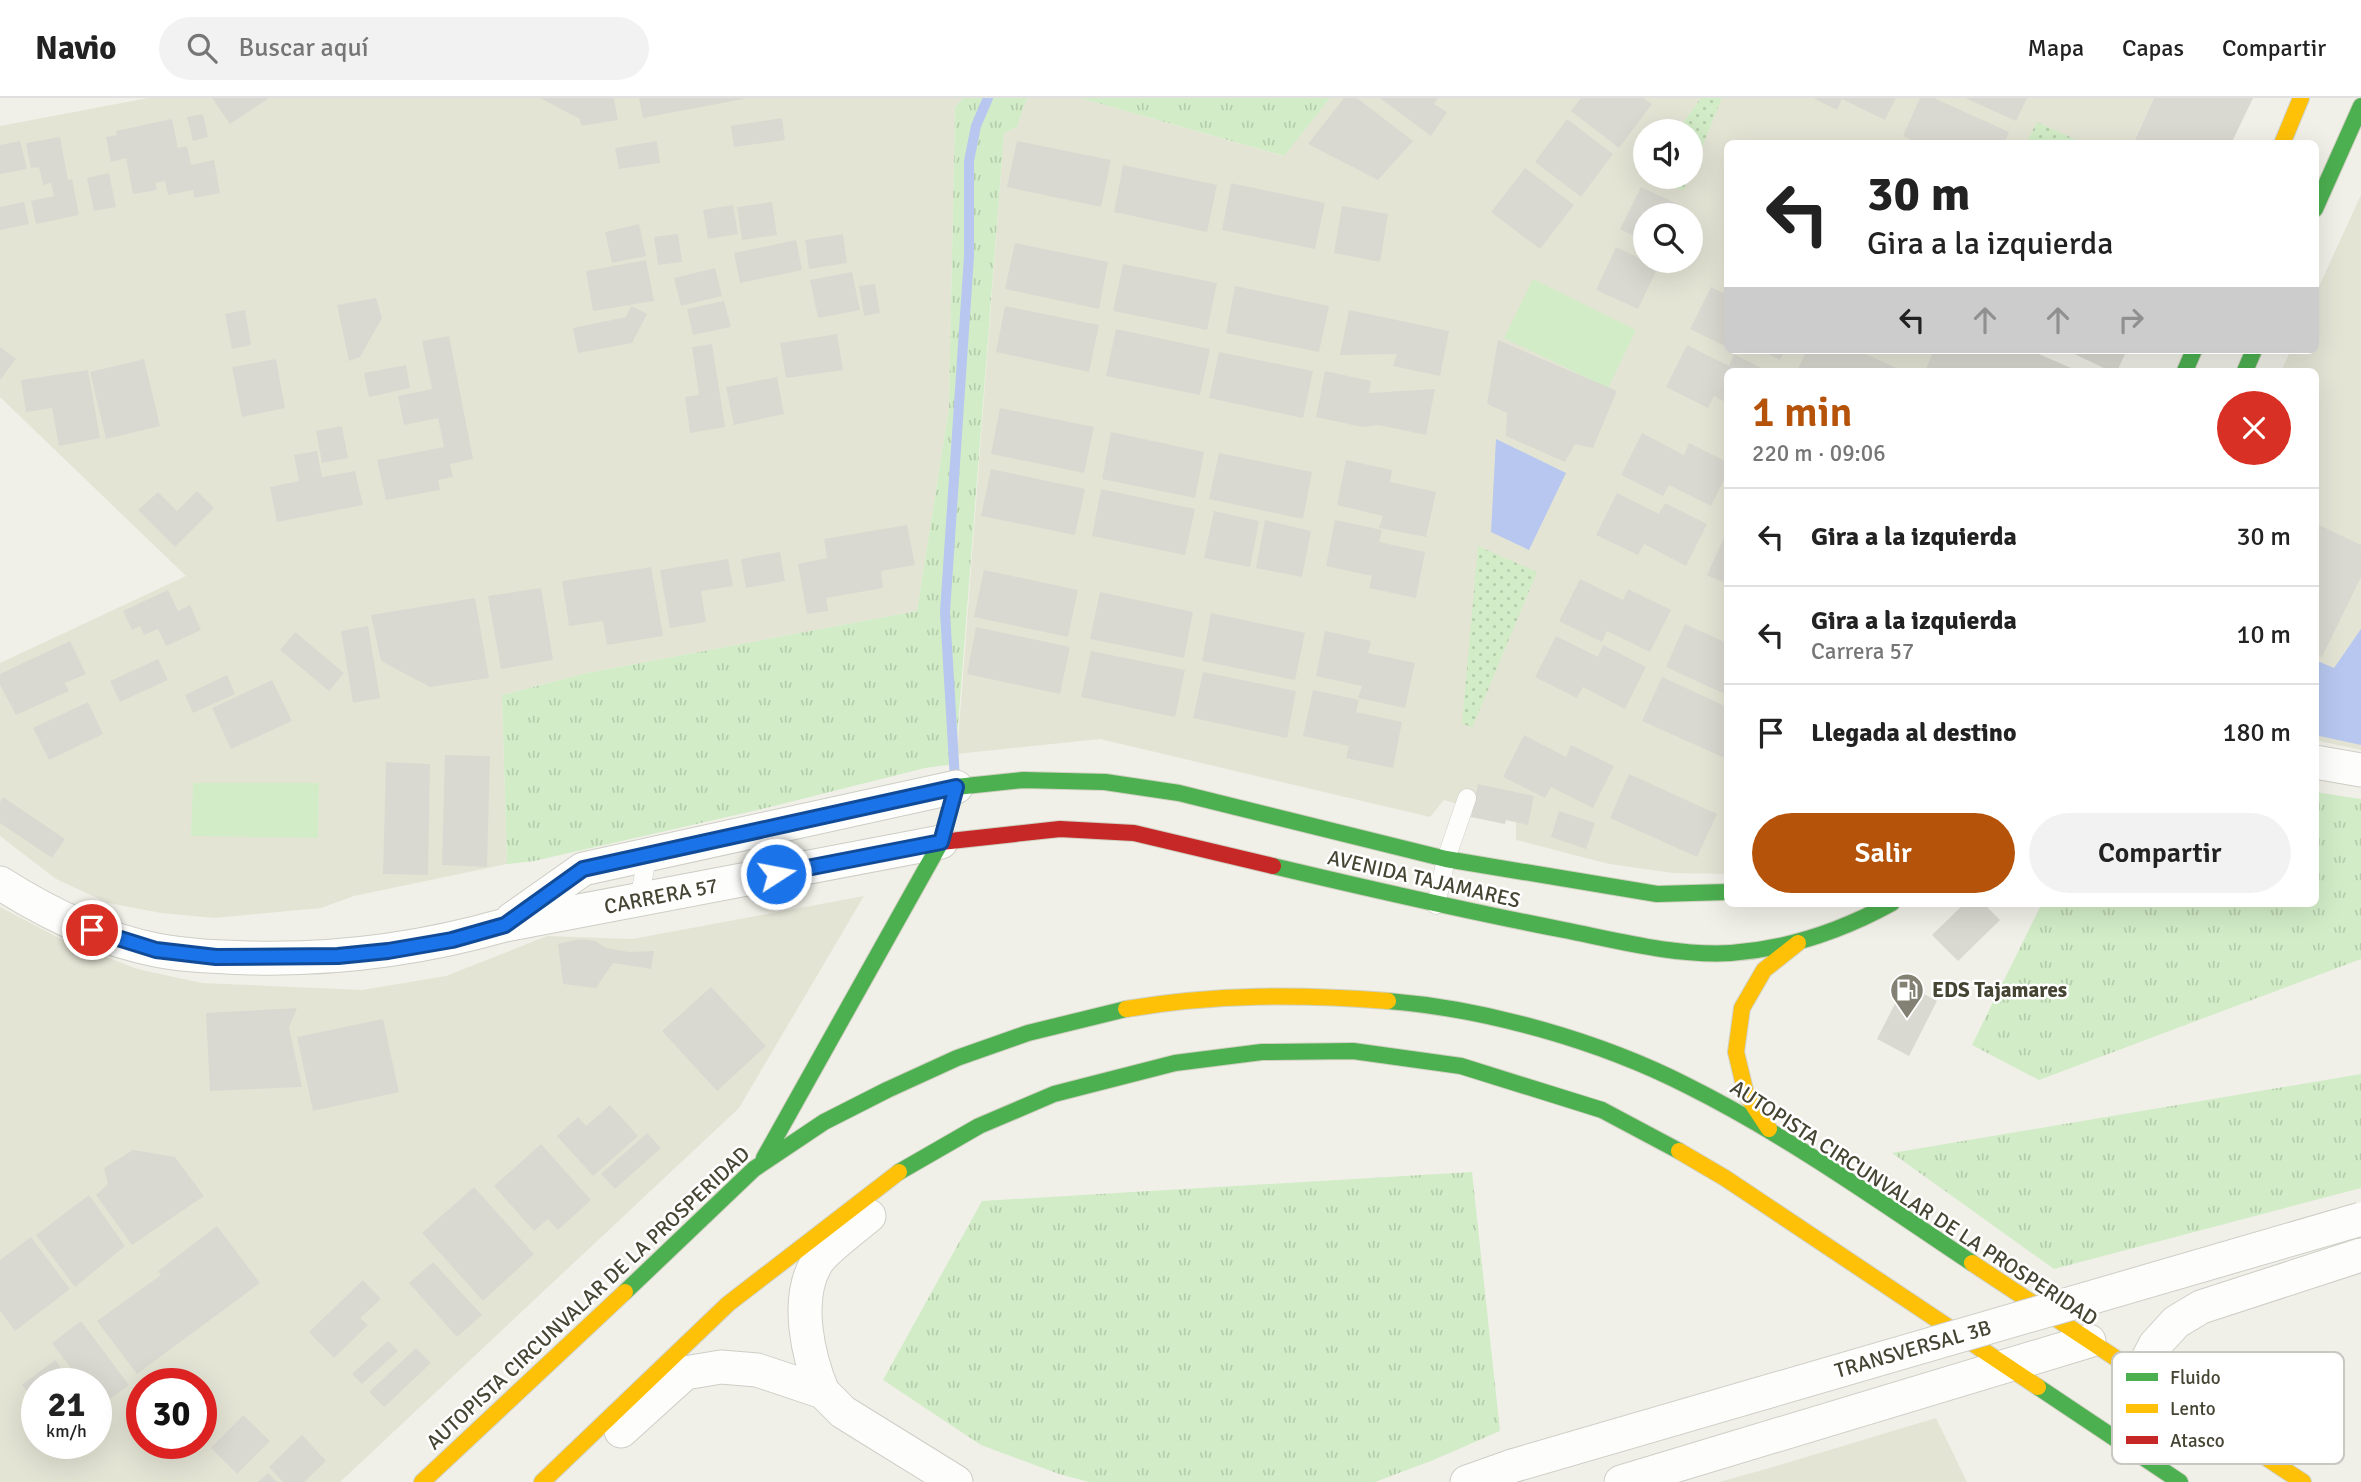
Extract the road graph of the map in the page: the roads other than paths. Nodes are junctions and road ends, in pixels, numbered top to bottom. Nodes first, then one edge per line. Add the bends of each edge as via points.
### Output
1 (2301, 98) edge
2 (2361, 106) edge
3 (2284, 140) edge
4 (2319, 200) edge
5 (2319, 763) edge
6 (2361, 770) edge
7 (956, 787) junction
8 (1467, 798) dead end
9 (941, 842) junction
10 (648, 853) junction
11 (1446, 859) junction
12 (0, 883) edge
13 (1724, 892) edge
14 (639, 900) junction
15 (1436, 905) junction
16 (1885, 907) edge
17 (505, 925) junction
18 (1798, 943) junction
19 (1770, 1131) junction
20 (761, 1163) junction
21 (908, 1165) junction
22 (2361, 1219) edge
23 (2361, 1255) edge
24 (2089, 1341) junction
25 (2151, 1352) edge
26 (2112, 1356) edge
27 (2007, 1365) junction
28 (822, 1392) junction
29 (2112, 1436) edge
30 (2153, 1464) edge
31 (2276, 1464) edge
32 (422, 1482) edge
33 (542, 1482) edge
34 (565, 1482) edge
35 (956, 1482) edge
36 (1467, 1482) edge
37 (1621, 1482) edge
38 (2180, 1482) edge
39 (2303, 1482) edge

1 - 3 main road
2 - 4 main road
5 - 6 street
7 - 9 main road
7 - 10 street, CARRERA 57
7 - 11 main road, AVENIDA TAJAMARES via 1023,780 1105,782 1179,793
8 - 11 lane
9 - 14 street, CARRERA 57
9 - 15 main road, AVENIDA TAJAMARES via 1060,829 1134,833
9 - 20 main road
10 - 14 lane
10 - 17 street, CARRERA 57 via 583,869
11 - 13 main road, AVENIDA TAJAMARES via 1657,894
11 - 15 lane
12 - 17 street, CARRERA 57 via 33,904 92,930 156,950 216,957 388,951
14 - 17 street, CARRERA 57
15 - 18 main road, AVENIDA TAJAMARES via 1668,951 1731,953
16 - 18 main road, AVENIDA TAJAMARES
18 - 19 main road via 1764,970 1742,1008 1736,1052 1746,1094
19 - 20 main road, AUTOPISTA CIRCUNVALAR DE LA PROSPERIDAD via 1647,1067 1528,1026 1410,1002 1260,994 1115,1010 1008,1038 936,1065 828,1119
19 - 24 main road, AUTOPISTA CIRCUNVALAR DE LA PROSPERIDAD
20 - 32 main road, AUTOPISTA CIRCUNVALAR DE LA PROSPERIDAD
21 - 27 main road via 979,1126 1054,1094 1175,1063 1262,1052 1353,1051 1461,1066 1602,1110 1652,1135 1725,1178
21 - 28 street via 902,1186 816,1263 807,1289 806,1326 811,1364
21 - 33 main road via 728,1304
22 - 36 street, TRANSVERSAL 3B, bridge
23 - 25 street via 2202,1307 2176,1322
24 - 26 main road, AUTOPISTA CIRCUNVALAR DE LA PROSPERIDAD
24 - 27 street, TRANSVERSAL 3B
27 - 29 main road
27 - 37 street, TRANSVERSAL 3B
28 - 34 street via 757,1370 721,1367 685,1373
28 - 35 street via 843,1412
30 - 38 main road
31 - 39 main road, AUTOPISTA CIRCUNVALAR DE LA PROSPERIDAD

